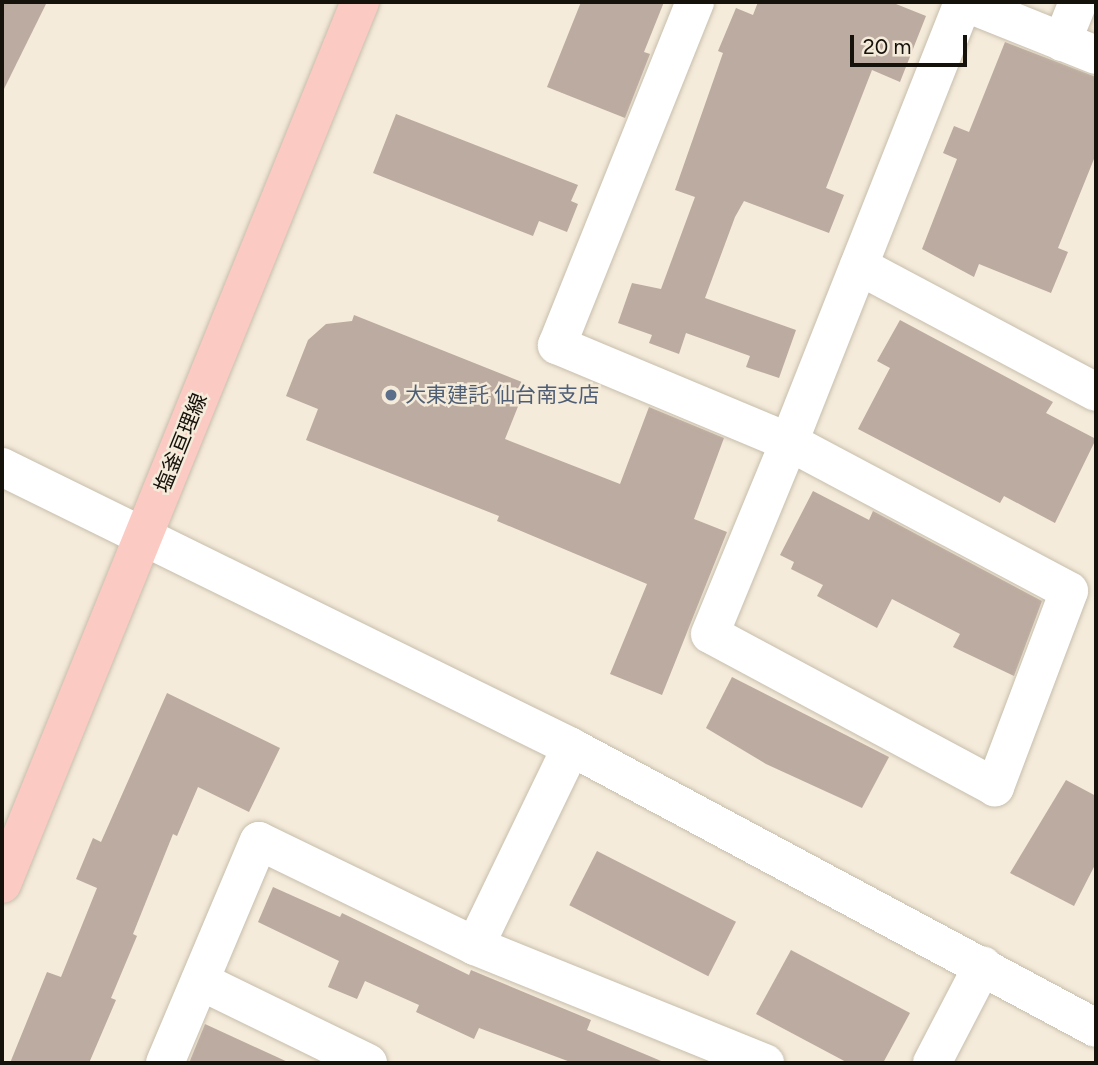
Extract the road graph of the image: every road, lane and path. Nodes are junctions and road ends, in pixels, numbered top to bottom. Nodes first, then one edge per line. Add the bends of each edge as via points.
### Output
1 (360, 2) edge
2 (695, 2) edge
3 (964, 2) edge
4 (1078, 2) edge
5 (1079, 48) edge
6 (859, 266) junction
7 (1096, 392) edge
8 (789, 442) junction
9 (2, 467) edge
10 (143, 536) junction
11 (571, 747) junction
12 (2, 884) edge
13 (475, 946) junction
14 (983, 965) junction
15 (200, 981) junction
16 (1096, 1028) edge
17 (165, 1063) edge
18 (368, 1063) edge
19 (765, 1063) edge
20 (932, 1063) edge

1 - 10 main road, 塩釜亘理線
2 - 8 street via 557,345
3 - 5 street
3 - 6 street
4 - 5 street
6 - 7 street
6 - 8 street
8 - 8 street via 710,634 995,787 1069,591
9 - 10 street
10 - 11 street
10 - 12 main road, 塩釜亘理線
11 - 13 street
11 - 14 street
13 - 15 street via 259,841
13 - 19 street
14 - 16 street
14 - 20 street
15 - 17 street
15 - 18 street

